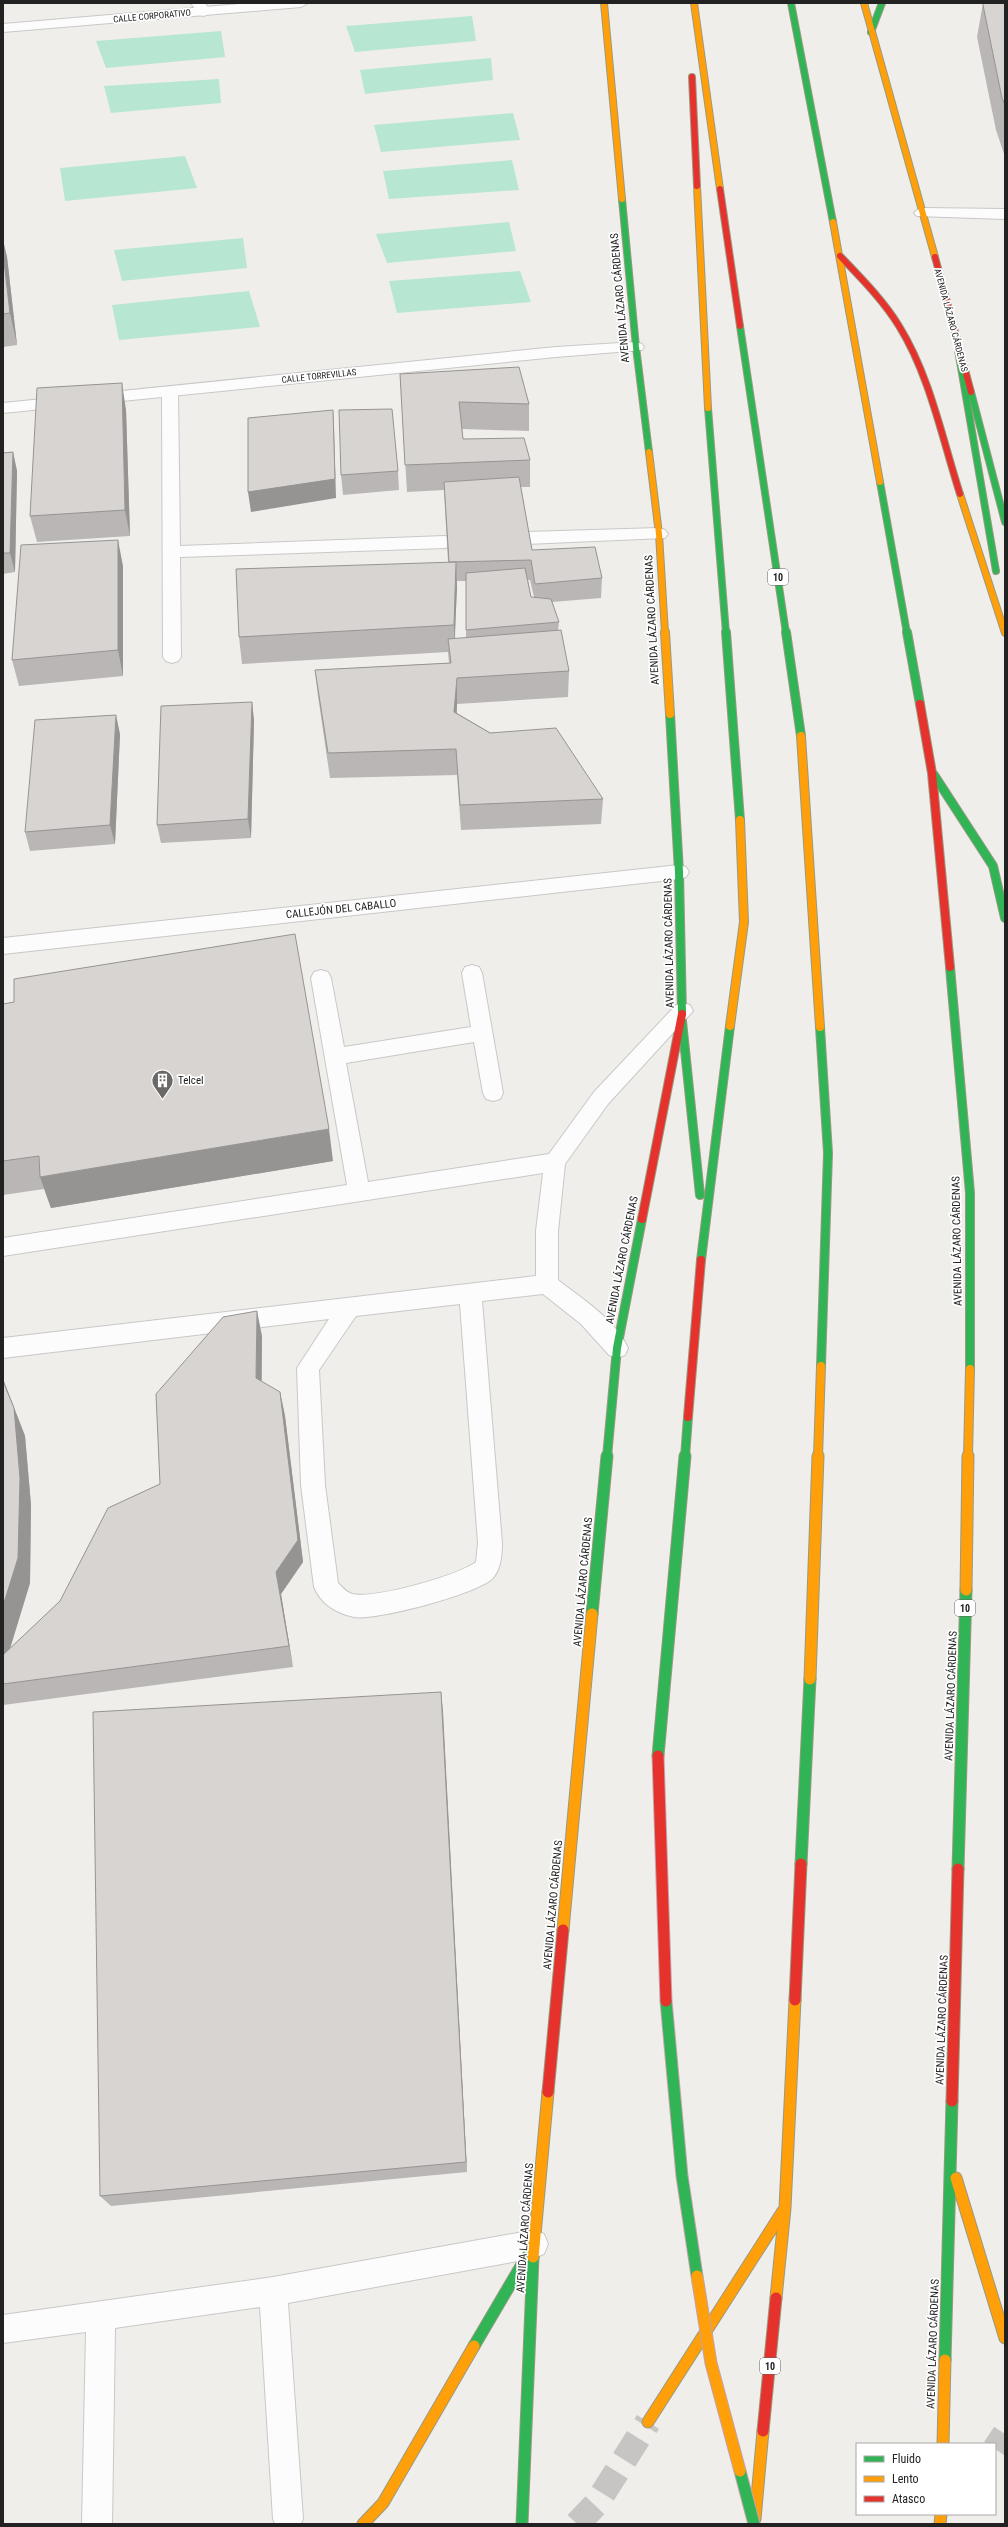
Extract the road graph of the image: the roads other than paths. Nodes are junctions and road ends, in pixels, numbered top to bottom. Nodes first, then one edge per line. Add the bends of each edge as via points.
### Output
1 (301, 3) edge
2 (604, 3) edge
3 (791, 3) edge
4 (864, 3) edge
5 (882, 3) edge
6 (694, 4) edge
7 (201, 7) edge
8 (3, 28) edge
9 (871, 32) junction
10 (922, 213) junction
11 (1005, 214) edge
12 (840, 256) junction
13 (636, 347) junction
14 (958, 350) junction
15 (170, 392) junction
16 (3, 408) edge
17 (1002, 501) edge
18 (1005, 522) edge
19 (659, 534) junction
20 (526, 538) edge
21 (446, 542) edge
22 (171, 552) junction
23 (1005, 622) edge
24 (1005, 633) edge
25 (172, 657) dead end
26 (932, 773) junction
27 (679, 872) junction
28 (1005, 918) edge
29 (3, 946) edge
30 (472, 973) dead end
31 (321, 978) dead end
32 (682, 1016) junction
33 (482, 1032) junction
34 (335, 1056) junction
35 (493, 1093) dead end
36 (555, 1162) junction
37 (359, 1192) junction
38 (704, 1230) junction
39 (3, 1247) edge
40 (547, 1284) junction
41 (470, 1293) junction
42 (350, 1307) junction
43 (3, 1348) edge
44 (617, 1348) junction
45 (950, 2161) junction
46 (785, 2208) junction
47 (534, 2244) junction
48 (273, 2291) junction
49 (101, 2315) junction
50 (3, 2329) edge
51 (1005, 2338) edge
52 (648, 2422) tunnel mouth
53 (943, 2443) edge
54 (288, 2519) dead end
55 (97, 2524) edge
56 (363, 2524) edge
57 (522, 2524) edge
58 (754, 2524) edge

1 - 7 street, CALLE CORPORATIVO
2 - 13 main road, AVENIDA LÁZARO CÁRDENAS
3 - 12 main road, AVENIDA LÁZARO CÁRDENAS / 10
4 - 9 main road, AVENIDA LÁZARO CÁRDENAS
5 - 9 main road
6 - 38 main road via 692,62 711,480 738,754 744,922
6 - 46 main road, 10 via 801,732 828,1153 814,1590
7 - 8 street, CALLE CORPORATIVO
9 - 10 main road, AVENIDA LÁZARO CÁRDENAS
10 - 11 street
10 - 14 main road, AVENIDA LÁZARO CÁRDENAS via 956,334
12 - 24 main road via 887,308 905,336 921,374
12 - 26 main road, AVENIDA LÁZARO CÁRDENAS / 10
13 - 15 street, CALLE TORREVILLAS via 556,352
13 - 19 main road, AVENIDA LÁZARO CÁRDENAS
14 - 17 main road, AVENIDA LÁZARO CÁRDENAS
14 - 23 main road
15 - 16 street, CALLE TORREVILLAS
15 - 22 street
17 - 18 main road, AVENIDA LÁZARO CÁRDENAS
19 - 20 street
19 - 27 main road, AVENIDA LÁZARO CÁRDENAS
21 - 22 street
22 - 25 street
26 - 28 main road via 993,866
26 - 45 main road, AVENIDA LÁZARO CÁRDENAS / 10 via 970,1193 970,1419
27 - 29 street, CALLEJÓN DEL CABALLO
27 - 32 main road, AVENIDA LÁZARO CÁRDENAS
30 - 33 street
31 - 34 street
32 - 36 street via 601,1098
32 - 38 main road
32 - 44 main road, AVENIDA LÁZARO CÁRDENAS
33 - 34 street
33 - 35 street
34 - 37 street
36 - 37 street
36 - 40 street via 547,1231
37 - 39 street
38 - 58 main road, bridge via 658,1756 664,1974 682,2176 711,2363
40 - 41 street
40 - 44 street via 589,1317
41 - 42 street
41 - 42 street via 490,1543 489,1559 485,1570 475,1578 364,1606 344,1603 333,1597 326,1587 312,1478 308,1368
42 - 43 street
44 - 47 main road, AVENIDA LÁZARO CÁRDENAS
45 - 51 main road
45 - 53 main road, AVENIDA LÁZARO CÁRDENAS / 10
46 - 52 main road
46 - 58 main road, 10
47 - 48 street
47 - 56 main road via 383,2503
47 - 57 main road, AVENIDA LÁZARO CÁRDENAS
48 - 49 street
48 - 54 street
49 - 50 street
49 - 55 street

